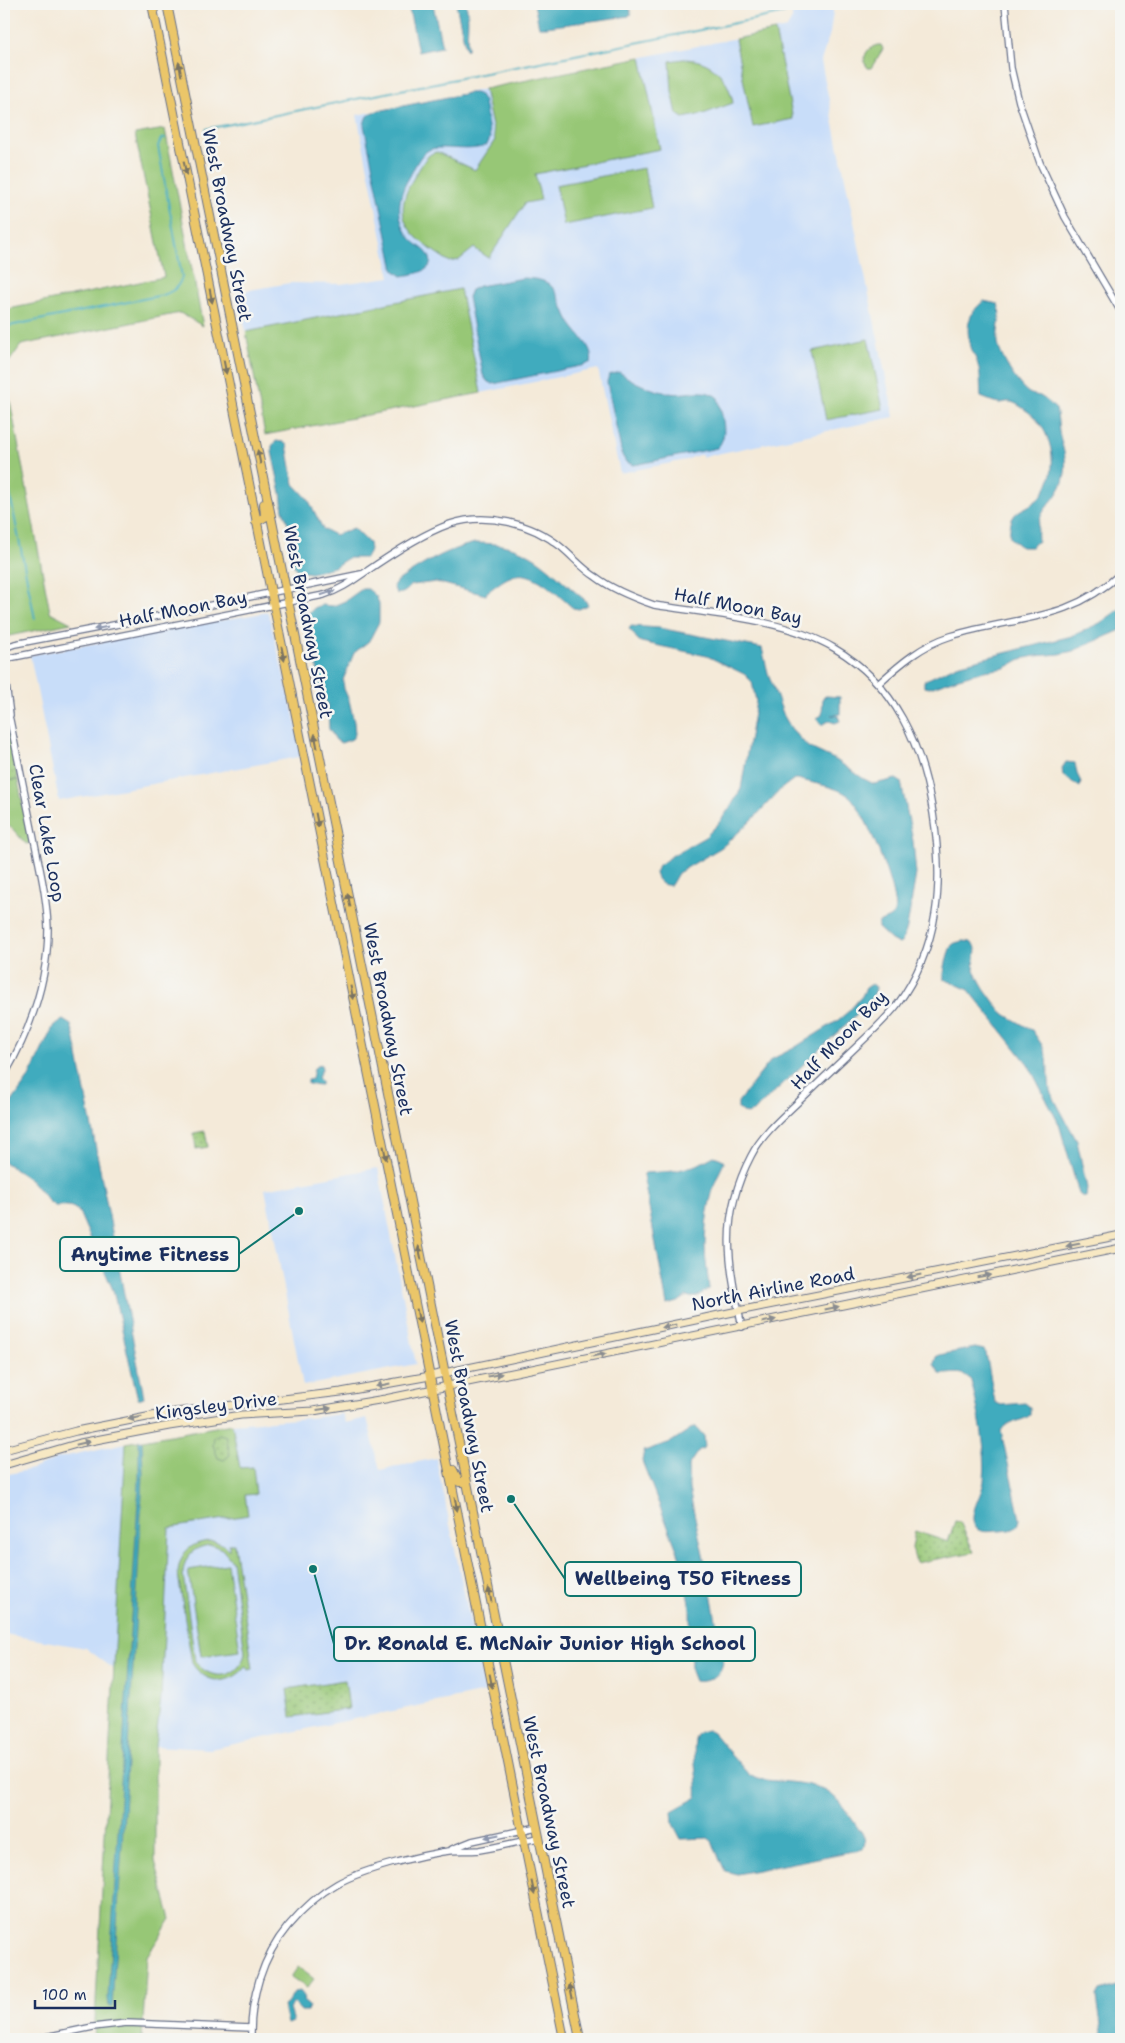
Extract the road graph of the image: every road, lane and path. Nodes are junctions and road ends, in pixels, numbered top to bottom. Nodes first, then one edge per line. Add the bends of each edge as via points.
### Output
1 (152, 4) edge
2 (167, 4) edge
3 (1005, 4) edge
4 (1121, 312) edge
5 (264, 479) junction
6 (256, 522) junction
7 (363, 573) junction
8 (1121, 573) edge
9 (286, 590) junction
10 (270, 593) junction
11 (288, 603) junction
12 (216, 604) junction
13 (273, 606) junction
14 (218, 617) junction
15 (4, 648) edge
16 (4, 659) edge
17 (4, 669) edge
18 (878, 684) junction
19 (4, 703) edge
20 (10, 720) junction
21 (4, 1076) edge
22 (1121, 1236) edge
23 (1121, 1248) edge
24 (738, 1311) junction
25 (742, 1327) junction
26 (618, 1336) junction
27 (622, 1350) junction
28 (445, 1372) junction
29 (430, 1376) junction
30 (447, 1385) junction
31 (433, 1388) junction
32 (240, 1403) junction
33 (241, 1415) junction
34 (116, 1422) junction
35 (119, 1435) junction
36 (32, 1442) junction
37 (444, 1445) junction
38 (4, 1450) edge
39 (36, 1455) junction
40 (4, 1465) edge
41 (467, 1482) junction
42 (536, 1826) junction
43 (521, 1830) junction
44 (539, 1838) junction
45 (523, 1841) junction
46 (450, 1850) junction
47 (251, 2028) junction
48 (36, 2039) edge
49 (252, 2039) edge
50 (564, 2039) edge
51 (580, 2039) edge

1 -> 6 main road, West Broadway Street
5 -> 2 main road, West Broadway Street
3 - 4 street via 1011,68 1040,163 1065,217
5 - 6 main road via 266,514
5 - 9 main road, West Broadway Street
6 - 10 main road, West Broadway Street
7 - 9 street, Half Moon Bay
11 -> 7 street, Half Moon Bay via 335,592
7 - 18 street, Half Moon Bay via 451,524 480,520 514,523 561,546 595,577 638,600 771,624 806,634 848,656
8 - 18 street via 1089,599 1063,610 961,633 932,644
9 - 10 street, Half Moon Bay
9 - 11 main road, West Broadway Street
10 - 12 street, Half Moon Bay
10 - 13 main road, West Broadway Street
11 - 13 street, Half Moon Bay
28 -> 11 main road, West Broadway Street
12 - 14 street
12 -> 15 street, Half Moon Bay
13 - 14 street, Half Moon Bay
13 -> 29 main road, West Broadway Street
14 - 16 street, Half Moon Bay
17 - 20 street, Clear Lake Loop
18 - 24 street, Half Moon Bay via 902,716 925,772 938,849 935,917 920,964 896,1005 775,1124 752,1154 735,1195 728,1234 730,1269
19 - 20 street, Clear Lake Loop
20 - 21 street, Clear Lake Loop via 43,882 48,930 40,990 27,1032
22 -> 24 main road, North Airline Road
25 -> 23 main road, North Airline Road
24 - 25 street, Half Moon Bay
24 -> 26 main road, North Airline Road
25 - 27 main road, North Airline Road
26 - 27 main road
26 - 28 main road, North Airline Road
30 -> 27 main road, North Airline Road
28 - 29 main road, North Airline Road
28 - 30 main road, West Broadway Street
29 - 31 main road, West Broadway Street
29 -> 32 main road, Kingsley Drive via 341,1392
30 - 31 main road, North Airline Road
30 - 41 main road, West Broadway Street
33 -> 31 main road, Kingsley Drive via 343,1406
31 - 37 main road, West Broadway Street
32 - 33 main road
32 -> 34 main road, Kingsley Drive
33 - 35 main road, Kingsley Drive
34 - 35 main road
34 - 36 main road, Kingsley Drive
39 -> 35 main road, Kingsley Drive
36 - 38 main road, Kingsley Drive
36 - 39 main road
37 - 41 main road via 456,1479
37 -> 43 main road, West Broadway Street
39 - 40 main road, Kingsley Drive
42 -> 41 main road, West Broadway Street
42 - 43 street
42 - 44 main road, West Broadway Street
43 - 45 main road, West Broadway Street
43 -> 46 street via 472,1841
44 - 45 street
51 -> 44 main road, West Broadway Street
45 - 46 street via 479,1850
45 -> 50 main road, West Broadway Street
46 - 47 street via 362,1871 330,1887 302,1910 276,1941 267,1961 257,1991
47 - 48 street via 127,2023
47 - 49 street

